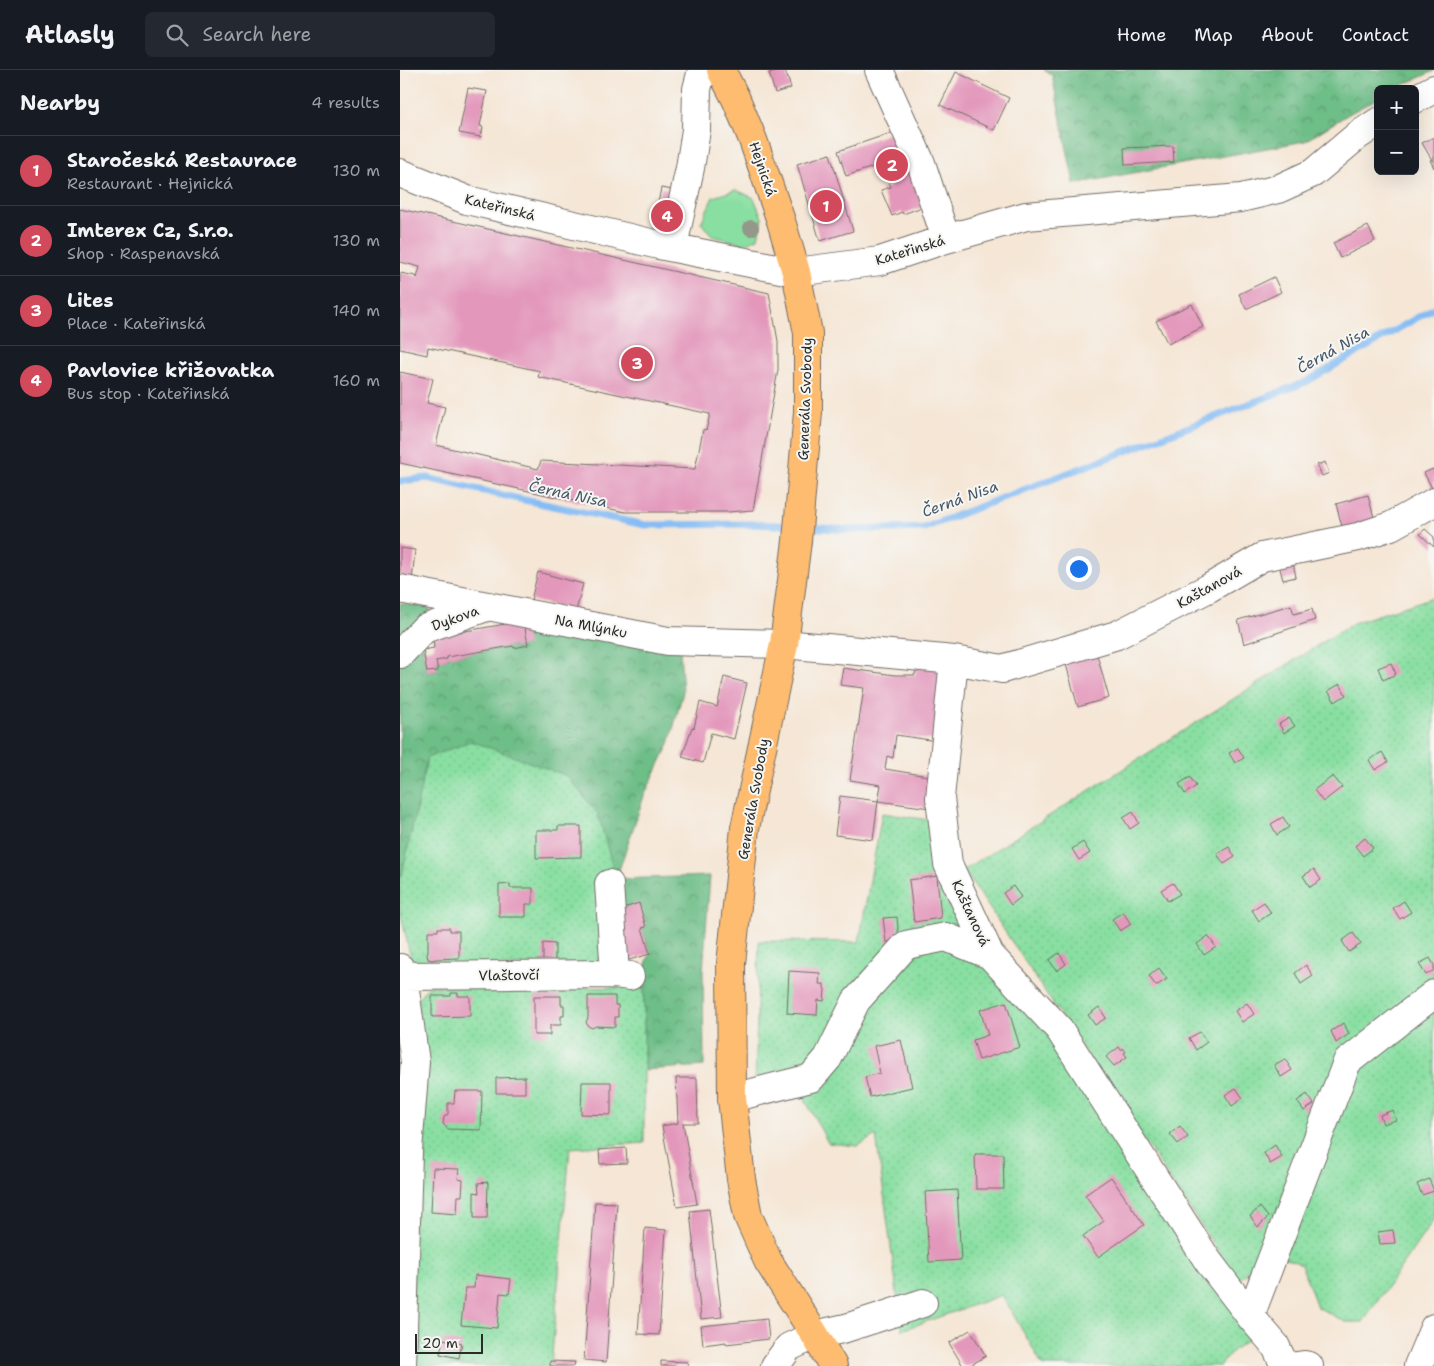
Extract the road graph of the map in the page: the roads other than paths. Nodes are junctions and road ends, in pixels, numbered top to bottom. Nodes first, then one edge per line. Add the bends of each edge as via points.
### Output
1 (702, 70) edge
2 (721, 70) edge
3 (879, 70) edge
4 (1434, 90) edge
5 (1419, 97) edge
6 (1374, 125) edge
7 (400, 173) edge
8 (946, 239) junction
9 (674, 248) junction
10 (796, 272) junction
11 (1434, 502) edge
12 (400, 589) edge
13 (491, 606) junction
14 (784, 644) junction
15 (400, 654) edge
16 (954, 660) junction
17 (609, 884) dead end
18 (990, 954) junction
19 (401, 972) edge
20 (1434, 994) edge
21 (732, 1098) junction
22 (404, 1151) edge
23 (923, 1303) dead end
24 (1250, 1316) junction
25 (1434, 1328) edge
26 (815, 1335) junction
27 (402, 1366) edge
28 (775, 1366) edge
29 (833, 1366) edge
30 (1285, 1366) edge
31 (1297, 1366) edge
32 (1309, 1366) edge
33 (1418, 1366) edge

1 - 9 street via 697,90 696,130
2 - 10 main road, Hejnická via 753,140
3 - 8 street via 922,163
4 - 5 street
6 - 8 street, Kateřinská via 1313,173 1278,189 1241,198 1026,216
7 - 9 street, Kateřinská via 467,200
8 - 10 street, Kateřinská via 880,262
9 - 10 street, Kateřinská
10 - 14 main road, Generála Svobody via 808,333 808,412
11 - 16 street, Kaštanová via 1374,532 1262,557 1117,635 1002,669
12 - 13 street, Na Mlýnku
13 - 14 street, Na Mlýnku via 668,641
13 - 15 street, Dykova via 424,630
14 - 16 street, Kaštanová
14 - 21 main road, Generála Svobody via 745,828 731,964
16 - 18 street, Kaštanová via 940,798 948,864
17 - 19 street, Vlaštovčí via 622,975
18 - 21 street, Kaštanová via 946,936 906,945 856,1001 828,1058 811,1078
18 - 24 street via 1059,1029 1208,1260
19 - 22 street via 415,1062
20 - 24 street via 1347,1062
21 - 26 main road, Generála Svobody via 748,1216 768,1261
22 - 27 street
23 - 26 street
24 - 30 street via 1275,1345
25 - 33 street
26 - 28 street via 788,1347
26 - 29 main road, Generála Svobody
31 - 32 street

